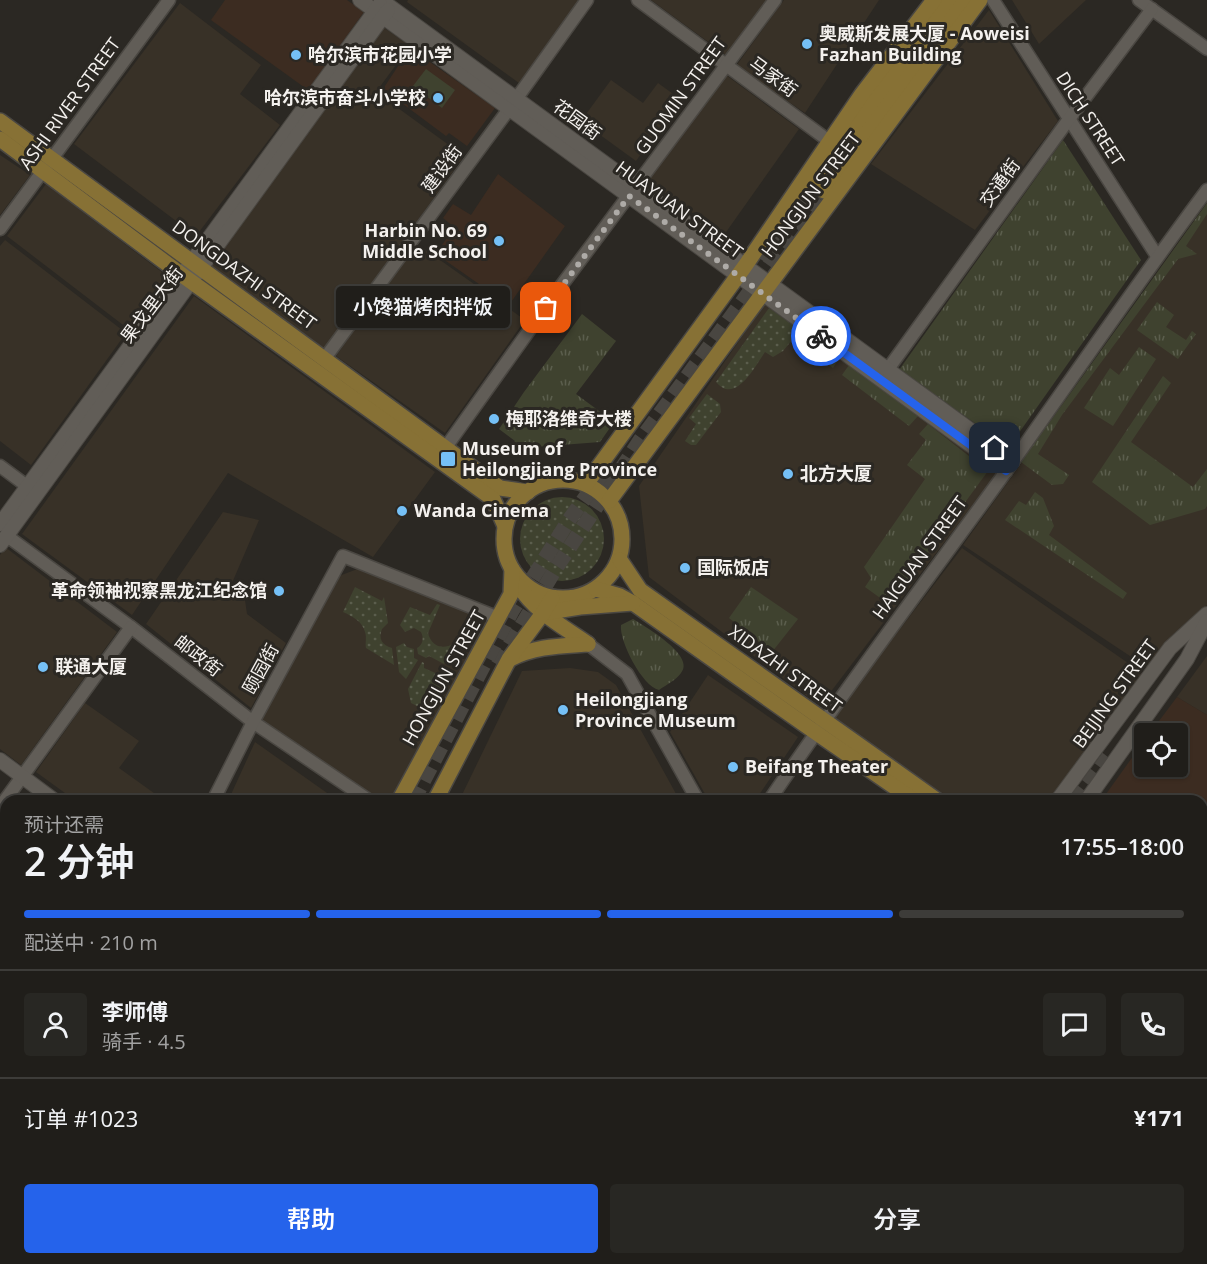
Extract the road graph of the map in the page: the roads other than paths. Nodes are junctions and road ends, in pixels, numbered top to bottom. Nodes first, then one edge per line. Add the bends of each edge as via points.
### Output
1 (169, 0) edge
2 (360, 0) edge
3 (586, 0) edge
4 (638, 0) edge
5 (775, 0) edge
6 (934, 0) edge
7 (950, 0) edge
8 (966, 0) edge
9 (980, 0) edge
10 (993, 0) edge
11 (1139, 0) edge
12 (384, 5) edge
13 (1152, 9) junction
14 (1207, 50) edge
15 (726, 65) junction
16 (904, 70) junction
17 (885, 86) junction
18 (862, 94) junction
19 (513, 104) junction
20 (1069, 119) junction
21 (0, 122) edge
22 (0, 139) edge
23 (829, 141) junction
24 (49, 165) junction
25 (1207, 190) edge
26 (633, 191) junction
27 (0, 229) edge
28 (1157, 256) junction
29 (197, 265) junction
30 (741, 271) junction
31 (187, 278) junction
32 (766, 288) junction
33 (325, 358) junction
34 (884, 374) junction
35 (447, 447) junction
36 (0, 466) edge
37 (1010, 466) junction
38 (586, 484) junction
39 (32, 490) junction
40 (528, 492) junction
41 (609, 501) junction
42 (505, 526) junction
43 (2, 535) edge
44 (620, 560) junction
45 (512, 570) junction
46 (596, 590) junction
47 (552, 598) junction
48 (633, 603) junction
49 (543, 613) junction
50 (1207, 617) edge
51 (499, 618) junction
52 (131, 627) junction
53 (588, 644) junction
54 (509, 659) junction
55 (253, 722) junction
56 (819, 727) junction
57 (1108, 758) tunnel mouth
58 (0, 760) edge
59 (0, 772) edge
60 (19, 780) junction
61 (8, 795) edge
62 (34, 795) edge
63 (45, 795) edge
64 (216, 795) edge
65 (361, 795) edge
66 (402, 795) edge
67 (438, 795) edge
68 (695, 795) edge
69 (773, 795) edge
70 (907, 795) edge
71 (928, 795) edge
72 (1061, 795) edge
73 (1090, 795) edge

1 - 24 street, ASHI RIVER STREET
2 - 12 main road, HUAYUAN STREET
3 - 19 street, 建设街
4 - 15 street, 马家街
5 - 15 street, GUOMIN STREET
6 - 18 main road, HONGJUN STREET
7 - 16 main road, HONGJUN STREET
8 - 16 main road, HONGJUN STREET
9 - 32 main road, HONGJUN STREET
10 - 20 street, DICH STREET
11 - 13 street
12 - 19 main road, HUAYUAN STREET
12 - 29 main road, 果戈里大街
13 - 14 street
13 - 20 street, 交通街
15 - 23 street, 马家街
15 - 26 street, GUOMIN STREET
16 - 17 main road, HONGJUN STREET
16 - 17 main road, HONGJUN STREET via 819,187
17 - 18 main road
18 - 23 main road, HONGJUN STREET
19 - 26 main road, HUAYUAN STREET
19 - 33 street, 建设街
20 - 28 street, DICH STREET
20 - 34 street, 交通街
21 - 24 main road, DONGDAZHI STREET
22 - 24 main road, DONGDAZHI STREET
23 - 30 main road, HONGJUN STREET
24 - 27 street, ASHI RIVER STREET
24 - 29 main road, DONGDAZHI STREET
24 - 31 main road, DONGDAZHI STREET
25 - 28 street, HAIGUAN STREET
26 - 30 main road
26 - 35 street, GUOMIN STREET
28 - 37 street, HAIGUAN STREET
29 - 31 main road, 果戈里大街
29 - 33 main road, DONGDAZHI STREET
30 - 32 main road, HUAYUAN STREET
30 - 38 main road, HONGJUN STREET
31 - 39 main road, 果戈里大街
31 - 42 main road, DONGDAZHI STREET via 493,499
32 - 34 main road, HUAYUAN STREET
32 - 41 main road, HONGJUN STREET
33 - 35 main road, DONGDAZHI STREET
34 - 37 main road, HUAYUAN STREET
35 - 40 main road, DONGDAZHI STREET via 500,488
36 - 39 street
37 - 56 street, HAIGUAN STREET
38 - 40 main road via 553,481
38 - 41 main road
39 - 43 main road, 果戈里大街
40 - 42 main road via 512,509
41 - 44 main road via 622,529
42 - 45 main road via 505,549
43 - 52 street, 邮政街
44 - 46 main road
44 - 56 main road, XIDAZHI STREET via 640,590
45 - 47 main road via 529,588
45 - 49 main road via 525,596
45 - 51 main road, HONGJUN STREET via 511,594
46 - 47 main road via 575,598
46 - 48 main road, XIDAZHI STREET
47 - 49 main road
48 - 49 main road
48 - 56 main road, XIDAZHI STREET
49 - 53 main road
49 - 54 main road
50 - 57 main road, BEIJING STREET
50 - 72 main road, BEIJING STREET via 1170,648
50 - 73 main road via 1187,660
51 - 55 street, 颐园街 via 344,556
51 - 66 main road, HONGJUN STREET
52 - 55 street, 邮政街
52 - 60 street
53 - 54 main road via 546,646
53 - 68 street via 627,674
54 - 67 main road
55 - 64 street, 颐园街
55 - 65 street, 邮政街
56 - 69 street, HAIGUAN STREET
56 - 70 main road, XIDAZHI STREET
56 - 71 main road, XIDAZHI STREET
58 - 60 main road
59 - 60 main road
60 - 61 street
60 - 62 main road
60 - 63 main road

